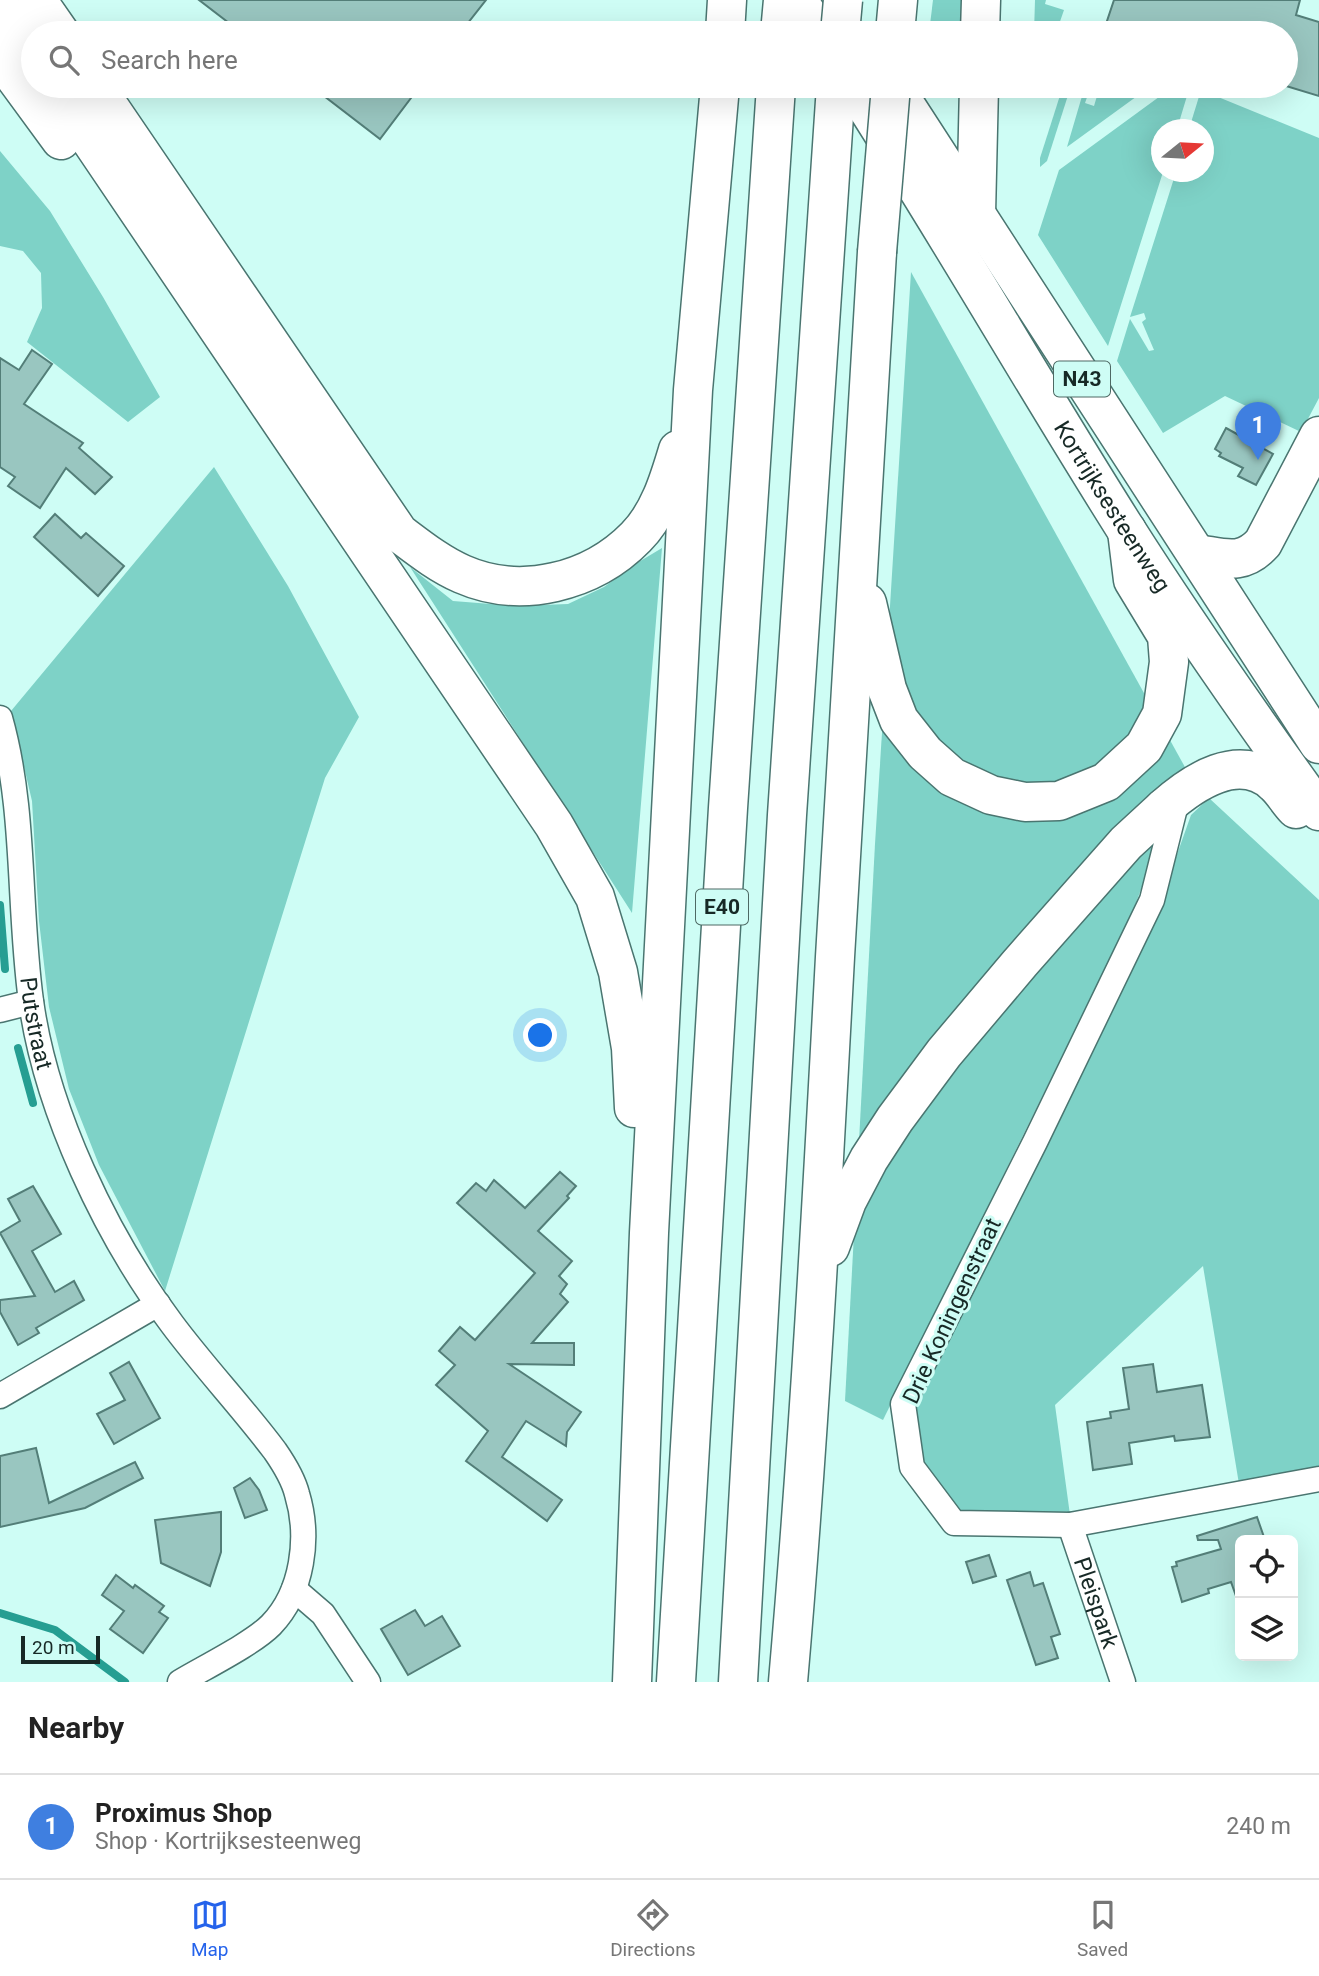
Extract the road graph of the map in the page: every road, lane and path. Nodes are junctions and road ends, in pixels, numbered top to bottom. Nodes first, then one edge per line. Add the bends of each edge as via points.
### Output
1 (37, 0) edge
2 (69, 0) edge
3 (727, 0) edge
4 (783, 0) edge
5 (797, 0) edge
6 (840, 0) edge
7 (898, 0) edge
8 (981, 0) edge
9 (0, 7) edge
10 (52, 21) edge
11 (81, 21) edge
12 (726, 21) edge
13 (781, 21) edge
14 (811, 21) edge
15 (840, 21) edge
16 (852, 21) edge
17 (896, 21) edge
18 (980, 21) edge
19 (21, 38) edge
20 (0, 57) edge
21 (21, 85) edge
22 (30, 98) edge
23 (62, 98) edge
24 (103, 98) edge
25 (126, 98) edge
26 (719, 98) edge
27 (775, 98) edge
28 (835, 98) edge
29 (861, 98) edge
30 (891, 98) edge
31 (900, 98) edge
32 (979, 98) edge
33 (159, 179) junction
34 (976, 214) junction
35 (203, 304) junction
36 (693, 390) junction
37 (1319, 436) edge
38 (1127, 531) junction
39 (1197, 554) junction
40 (857, 558) junction
41 (0, 718) edge
42 (1319, 744) edge
43 (1171, 802) junction
44 (1319, 811) edge
45 (1319, 825) edge
46 (31, 1002) junction
47 (0, 1010) edge
48 (649, 1233) junction
49 (817, 1282) junction
50 (158, 1304) junction
51 (0, 1396) edge
52 (1319, 1479) edge
53 (1070, 1525) junction
54 (294, 1589) junction
55 (180, 1682) edge
56 (368, 1682) edge
57 (632, 1682) edge
58 (676, 1682) edge
59 (738, 1682) edge
60 (788, 1682) edge
61 (1123, 1682) edge

1 - 10 main road
2 - 11 main road
3 - 12 main road
4 - 13 main road
5 - 14 main road
6 - 15 main road, bridge
6 - 16 main road
7 - 17 main road
8 - 18 main road
9 - 19 main road
20 - 21 main road
22 - 35 main road via 177,297
23 - 35 main road
24 - 33 main road
25 - 33 main road via 156,150
26 - 36 main road
27 - 58 main road, E40
28 - 59 main road, E40 via 787,815
29 - 38 main road, Kortrijksesteenweg / N43
30 - 40 main road, bridge
31 - 34 main road, Kortrijksesteenweg / N43
32 - 34 main road
33 - 36 main road via 399,533 463,575 518,586 549,584 610,559 637,536 654,513 670,475
34 - 39 main road, Kortrijksesteenweg / N43
35 - 48 main road via 554,825 595,897 625,1010 638,1175
36 - 48 main road
37 - 39 main road via 1253,554 1236,560
38 - 40 main road via 1133,580 1167,636 1170,662 1162,714 1144,747 1106,782 1059,801 1025,802 991,795 952,776 925,753 898,720 887,689
38 - 44 main road, Kortrijksesteenweg / N43 via 1232,691
39 - 42 main road, Kortrijksesteenweg / N43
40 - 49 main road
41 - 46 street, Putstraat via 16,804
43 - 45 main road via 1218,773 1246,769 1274,783 1312,824
43 - 49 main road via 1126,842 1020,963 895,1119 847,1201
43 - 53 street, Drie Koningenstraat via 1152,900 903,1404 912,1467 954,1523
46 - 47 street
46 - 50 street, Putstraat via 46,1071 66,1130 131,1264
48 - 57 main road
49 - 60 main road
50 - 51 street
50 - 54 street, Putstraat via 288,1471 302,1518 302,1555
52 - 53 street, Drie Koningenstraat
53 - 61 street, Pleispark
54 - 55 street, Putstraat via 269,1627
54 - 56 street via 323,1614

